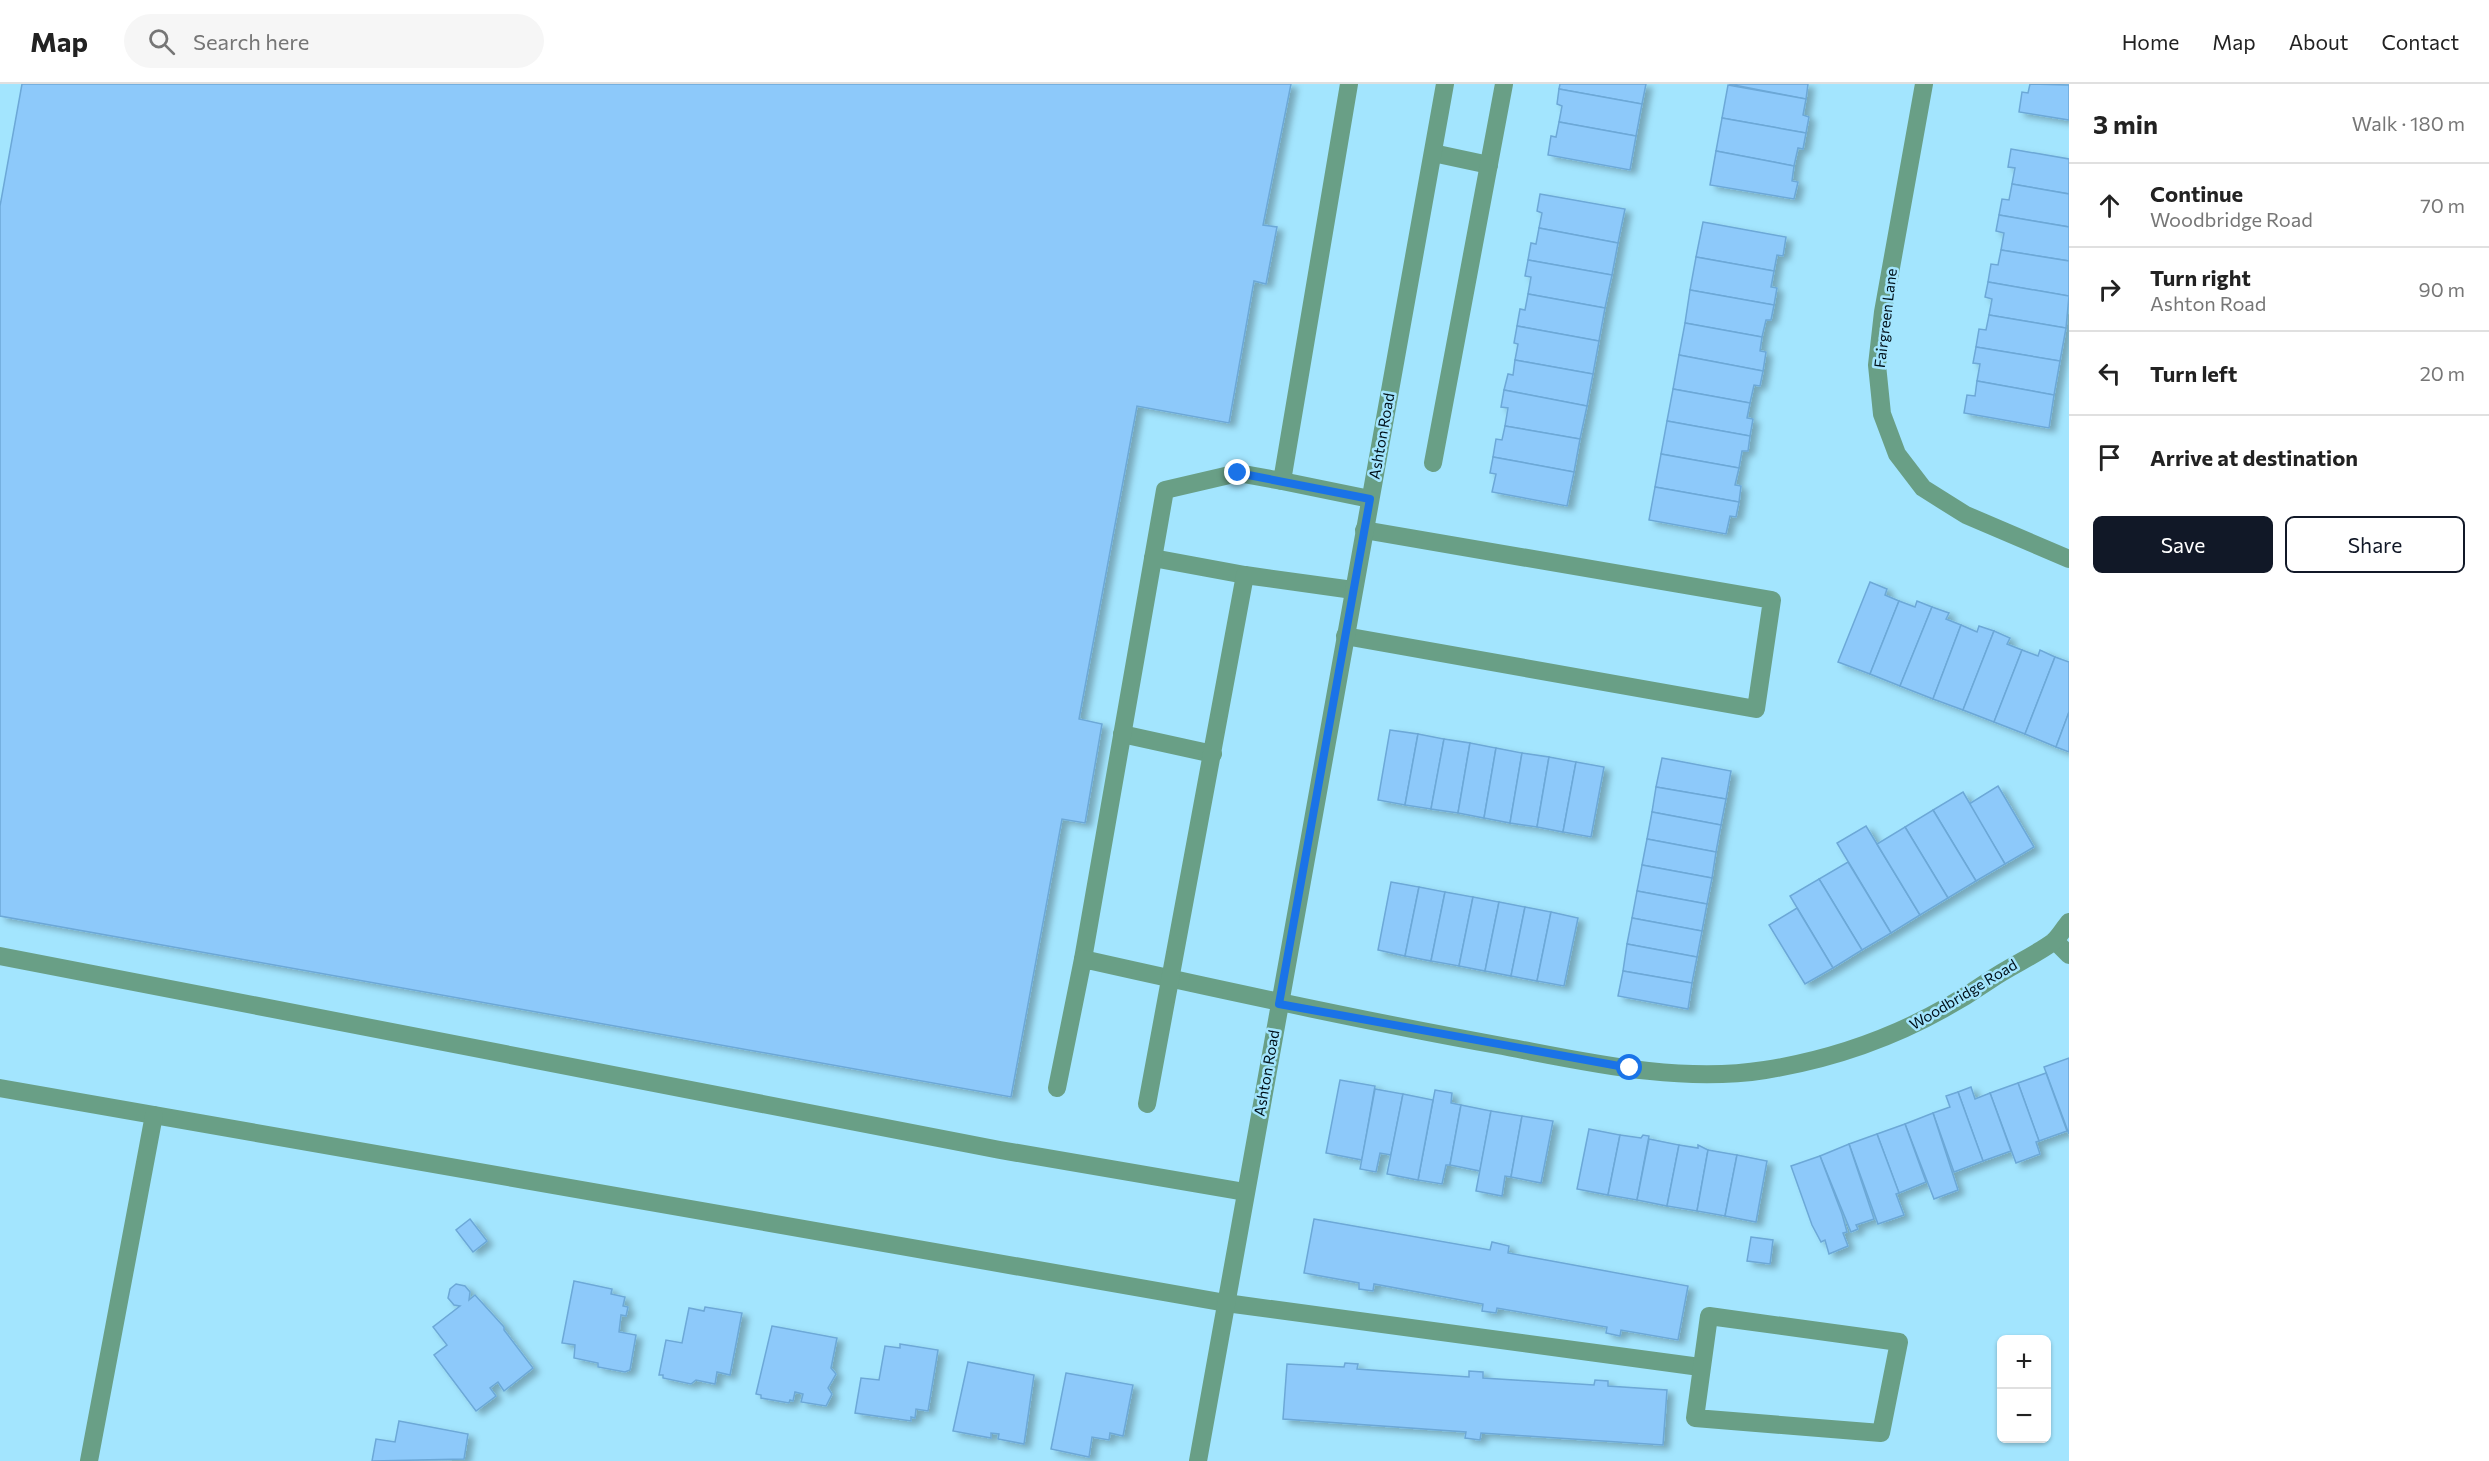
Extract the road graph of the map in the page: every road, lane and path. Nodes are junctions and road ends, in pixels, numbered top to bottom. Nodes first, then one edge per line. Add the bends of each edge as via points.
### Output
1 (1349, 84) edge
2 (1445, 84) edge
3 (1504, 84) edge
4 (1924, 84) edge
5 (1433, 153) junction
6 (1489, 165) junction
7 (1433, 463) dead end
8 (1282, 481) junction
9 (1370, 499) junction
10 (1364, 530) junction
11 (1153, 558) junction
12 (2069, 559) edge
13 (1245, 575) junction
14 (1353, 590) junction
15 (1345, 636) junction
16 (1122, 734) junction
17 (1213, 754) junction
18 (2069, 922) edge
19 (2055, 941) junction
20 (0, 956) edge
21 (2069, 956) edge
22 (1083, 959) junction
23 (1172, 979) junction
24 (1279, 1004) junction
25 (0, 1088) edge
26 (1057, 1088) dead end
27 (1147, 1104) dead end
28 (154, 1115) junction
29 (1245, 1192) junction
30 (1226, 1303) junction
31 (1700, 1366) junction
32 (89, 1461) edge
33 (1198, 1461) edge

1 - 8 street
2 - 5 street, Ashton Road
3 - 6 street
4 - 12 street, Fairgreen Lane via 1883,312 1877,365 1882,414 1897,454 1923,488 1966,515
5 - 6 street
5 - 9 street, Ashton Road
6 - 7 street
8 - 9 street
8 - 11 street via 1238,473 1165,490
9 - 10 street, Ashton Road
10 - 14 street, Ashton Road
10 - 15 street via 1772,600 1756,709
11 - 13 street
11 - 16 street
13 - 14 street
13 - 17 street
14 - 15 street, Ashton Road
15 - 24 street, Ashton Road
16 - 17 street
16 - 22 street
17 - 23 street
18 - 19 street, Woodbridge Road
19 - 21 street
19 - 24 street, Woodbridge Road via 1919,1024 1869,1044 1763,1070 1697,1073 1630,1068
20 - 29 street via 1000,1150
22 - 23 street, Woodbridge Road
22 - 26 street
23 - 24 street, Woodbridge Road
23 - 27 street
24 - 29 street, Ashton Road
25 - 28 street
28 - 30 street
28 - 32 street
29 - 30 street, Ashton Road
30 - 31 street
30 - 33 street, Ashton Road
31 - 31 street via 1695,1418 1881,1433 1899,1342 1709,1316

